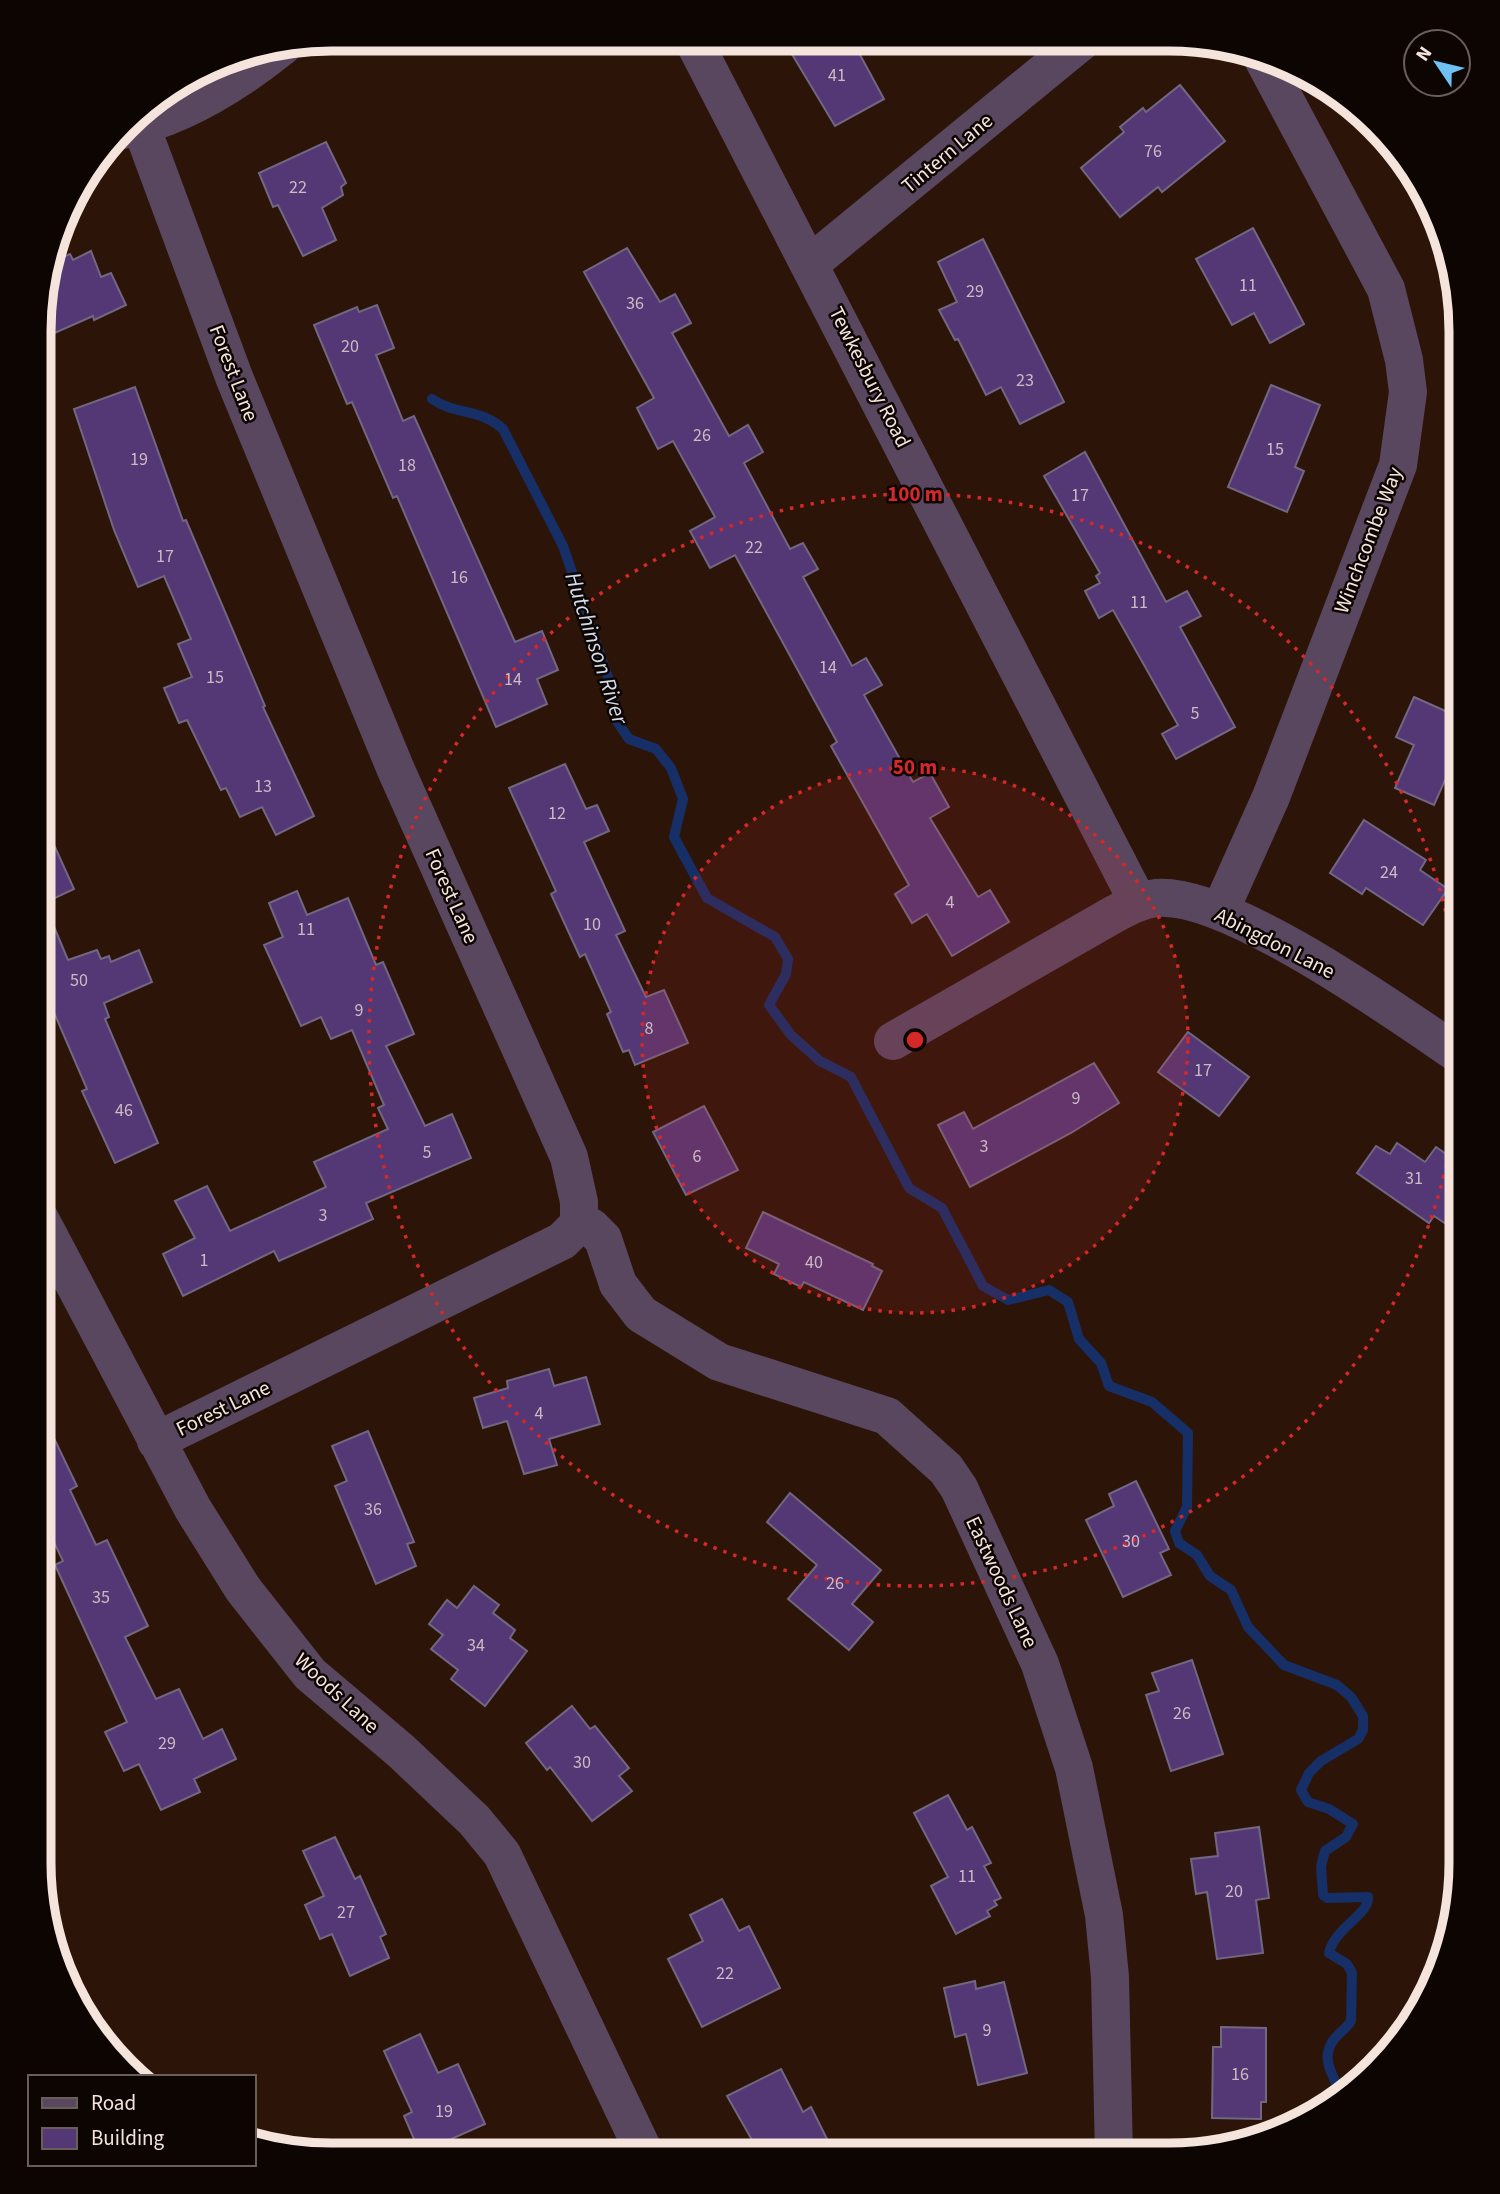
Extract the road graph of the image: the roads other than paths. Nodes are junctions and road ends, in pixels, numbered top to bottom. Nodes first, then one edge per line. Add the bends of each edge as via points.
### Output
1 (699, 51) edge
2 (1070, 51) edge
3 (269, 58) edge
4 (1269, 69) edge
5 (141, 125) edge
6 (134, 132) edge
7 (811, 263) junction
8 (1138, 902) junction
9 (1220, 911) junction
10 (893, 1041) dead end
11 (1449, 1048) edge
12 (579, 1224) junction
13 (51, 1240) edge
14 (156, 1441) junction
15 (640, 2143) edge
16 (1114, 2143) edge

1 - 7 street, Tewkesbury Road
2 - 7 street, Tintern Lane
3 - 5 street via 184,110
4 - 9 street, Winchcombe Way via 1386,289 1408,392 1398,465 1271,797
6 - 12 street, Forest Lane via 396,770 569,1157
7 - 8 street, Tewkesbury Road
8 - 9 street, Abingdon Lane via 1158,898
8 - 10 street, Abingdon Lane
9 - 11 street, Abingdon Lane via 1360,987
12 - 14 street, Forest Lane via 562,1241
12 - 16 street, Eastwoods Lane via 592,1227 603,1239 618,1284 641,1314 719,1362 887,1416 946,1469 959,1488 1040,1664 1074,1768 1104,1914
13 - 14 street, Woods Lane
14 - 15 street, Woods Lane via 243,1589 310,1674 465,1811 502,1854

